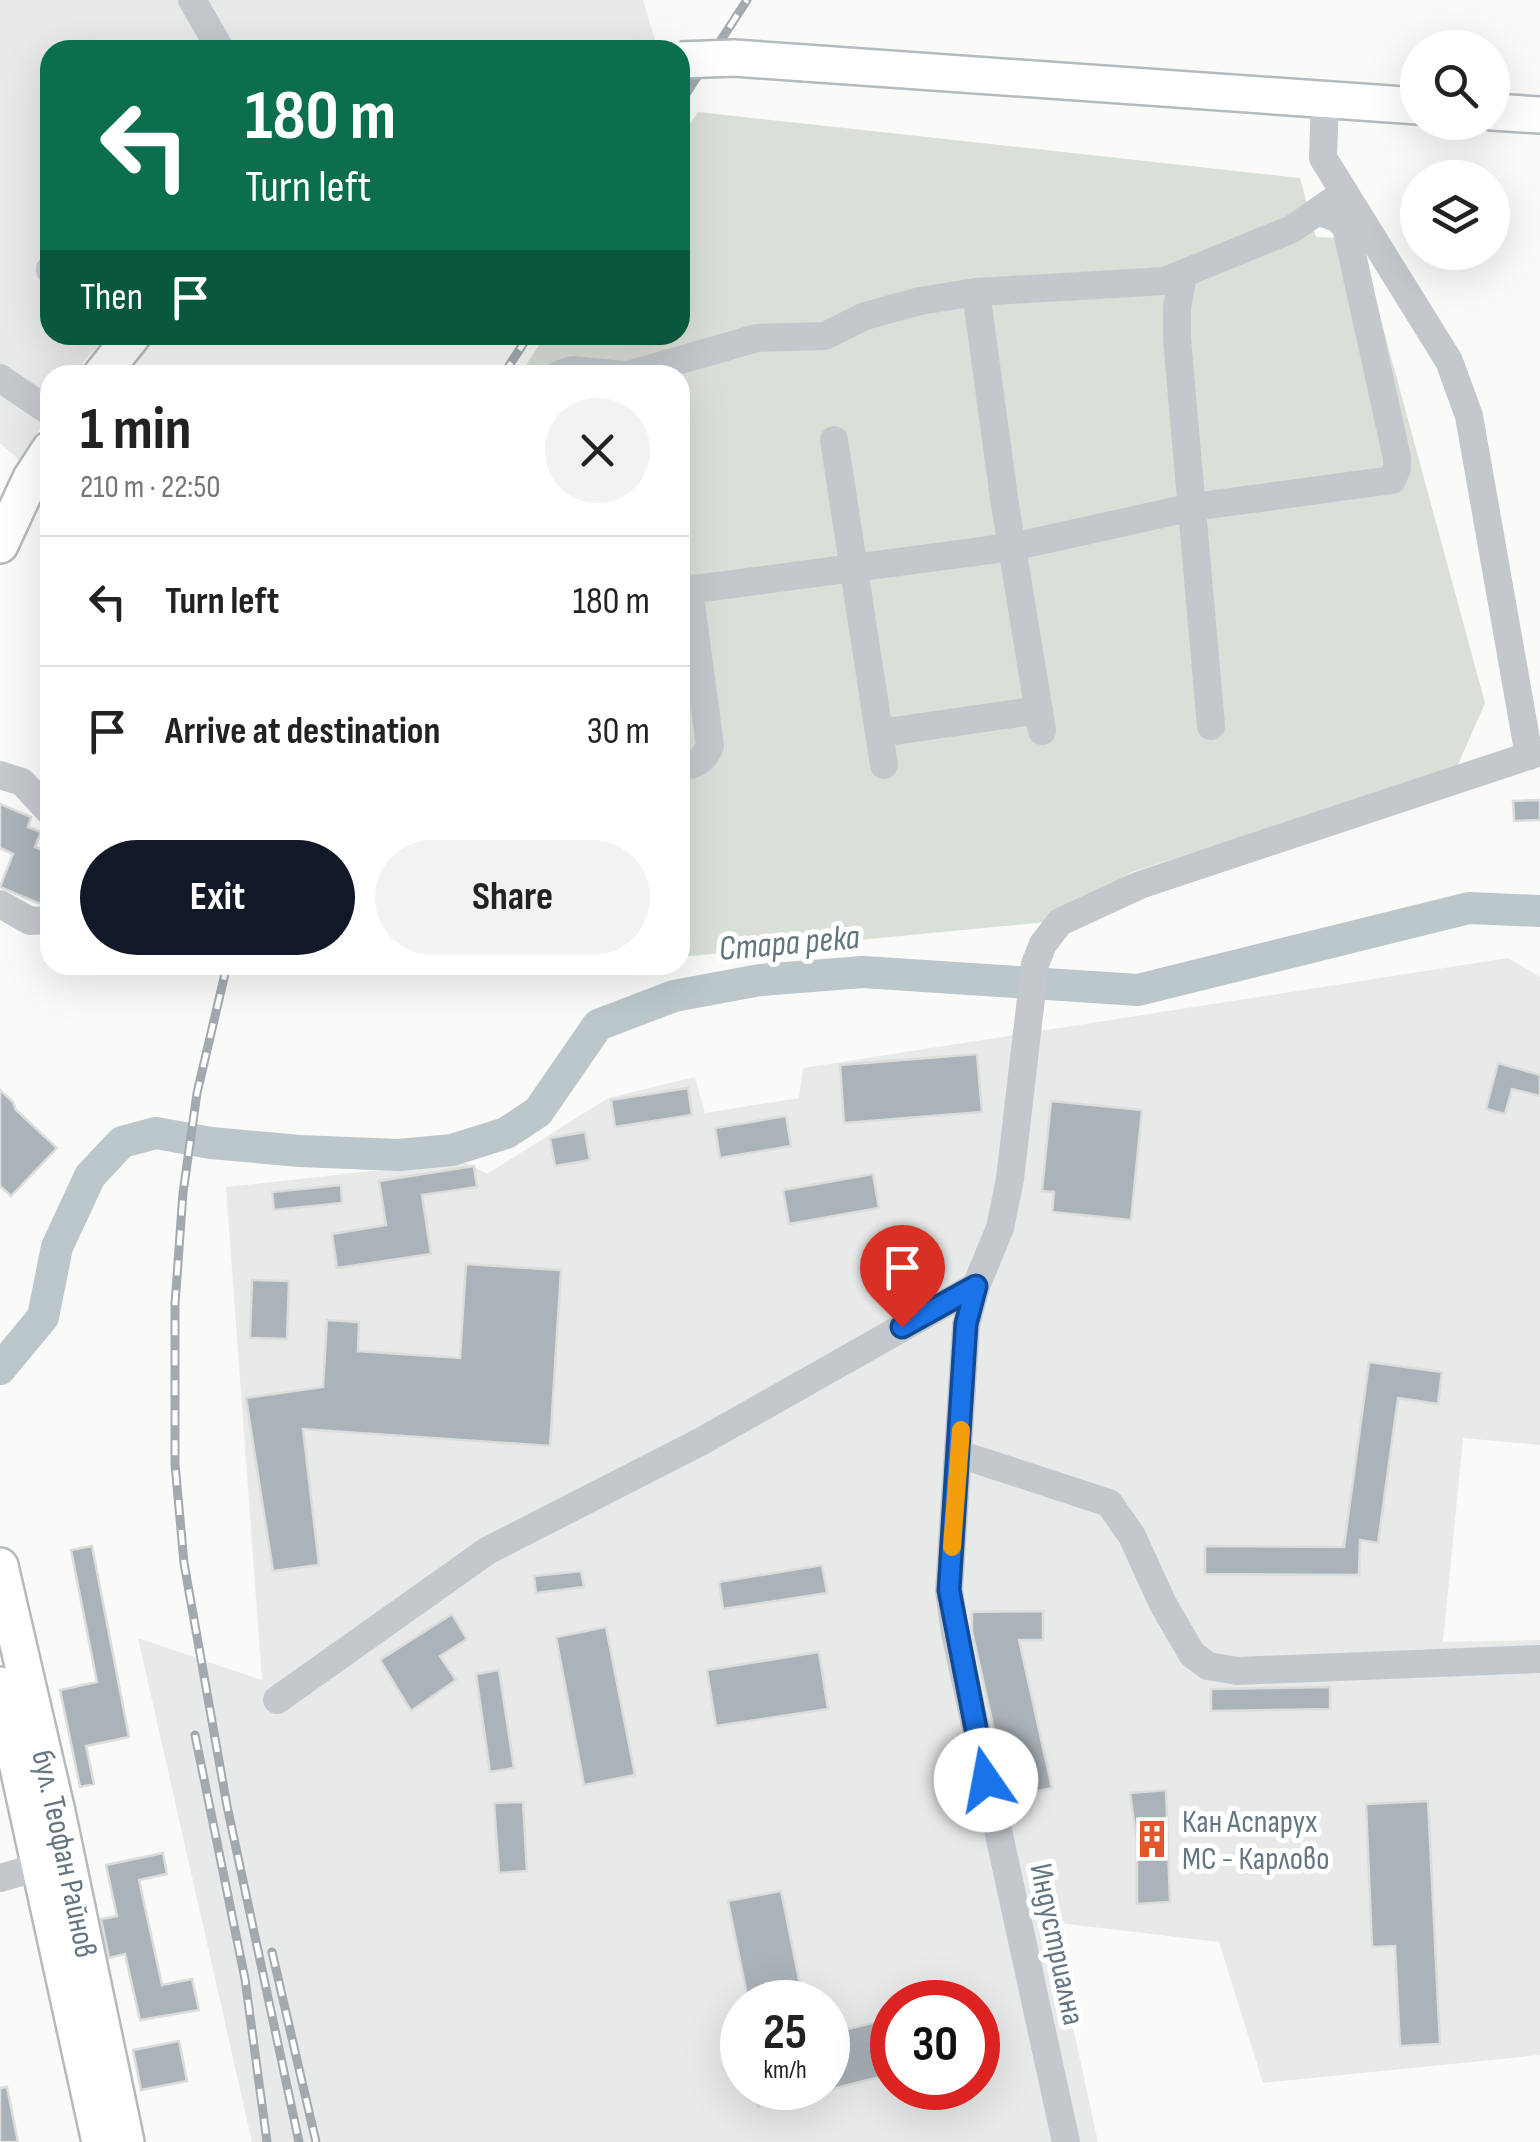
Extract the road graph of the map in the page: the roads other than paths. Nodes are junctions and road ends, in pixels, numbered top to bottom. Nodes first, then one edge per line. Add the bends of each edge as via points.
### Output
1 (192, 0) edge
2 (215, 40) edge
3 (690, 60) edge
4 (1325, 100) junction
5 (1400, 105) edge
6 (1510, 113) edge
7 (1540, 115) edge
8 (1344, 193) junction
9 (1320, 212) junction
10 (1183, 276) junction
11 (976, 292) junction
12 (125, 345) edge
13 (108, 365) edge
14 (660, 365) edge
15 (0, 378) edge
16 (40, 405) edge
17 (834, 440) dead end
18 (40, 465) edge
19 (1193, 507) junction
20 (0, 545) edge
21 (1012, 546) junction
22 (854, 566) junction
23 (690, 589) edge
24 (690, 626) edge
25 (1211, 726) dead end
26 (880, 732) junction
27 (1534, 754) edge
28 (690, 765) edge
29 (884, 765) dead end
30 (0, 775) edge
31 (40, 801) edge
32 (0, 904) edge
33 (40, 920) edge
34 (976, 1286) junction
35 (959, 1454) junction
36 (0, 1566) edge
37 (1540, 1660) edge
38 (0, 1686) edge
39 (277, 1700) dead end
40 (54, 1862) junction
41 (0, 1878) edge
42 (100, 2142) edge
43 (126, 2142) edge
44 (1066, 2142) edge

1 - 2 street
3 - 4 main road, bridge
4 - 5 main road
4 - 8 street via 1323,158
6 - 7 main road
8 - 9 street
8 - 27 street via 1448,361 1469,416
9 - 10 street
9 - 19 street via 1346,227 1398,468 1392,480
10 - 11 street via 1150,284
10 - 19 street via 1177,339
11 - 14 street via 865,316 826,336 756,338
11 - 21 street
12 - 13 main road
15 - 16 street
17 - 22 street
18 - 20 main road
19 - 21 street
19 - 25 street
21 - 22 street
21 - 26 street via 1041,721
22 - 23 street
22 - 26 street
24 - 28 street via 710,746
26 - 29 street
27 - 34 street, Индустриална via 1140,885 1060,922 1035,964 1010,1179 1000,1228
30 - 31 street via 22,782
32 - 33 street
34 - 35 street, Индустриална via 966,1324
34 - 39 street via 702,1441 487,1551
35 - 37 street via 1109,1503 1192,1654 1208,1666
35 - 44 street, Индустриална via 949,1590 955,1633
36 - 40 main road, бул. Теофан Райнов
38 - 40 main road, бул. Теофан Райнов
40 - 41 street
40 - 42 main road, бул. Теофан Райнов
40 - 43 main road, бул. Теофан Райнов

